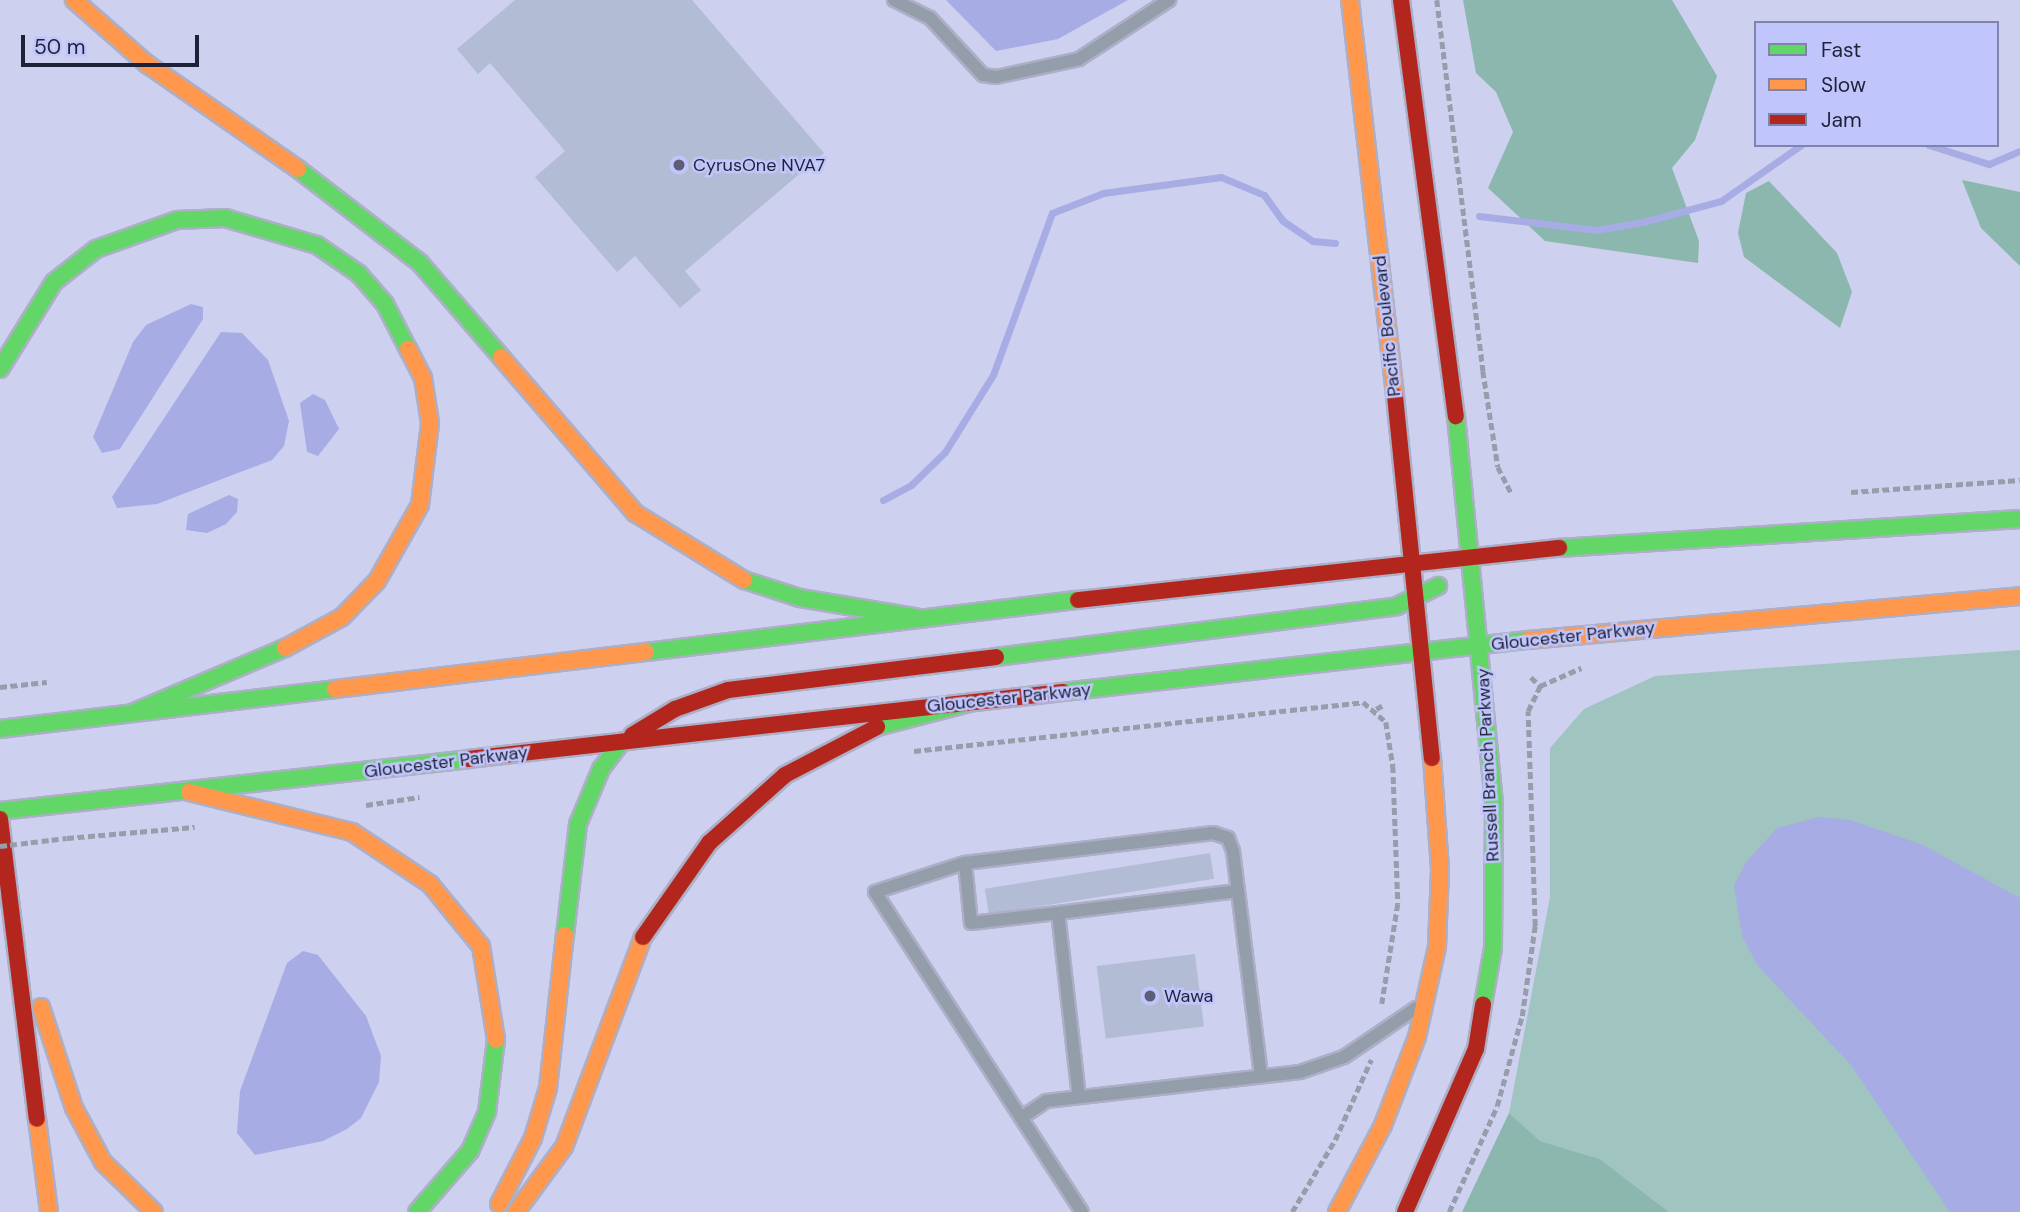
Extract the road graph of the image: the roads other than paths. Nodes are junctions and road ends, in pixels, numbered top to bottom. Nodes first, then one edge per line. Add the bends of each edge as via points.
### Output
1 (74, 0) edge
2 (894, 0) edge
3 (1169, 0) edge
4 (1350, 0) edge
5 (1401, 0) edge
6 (0, 369) edge
7 (2020, 519) edge
8 (1473, 553) junction
9 (1414, 561) junction
10 (2020, 596) edge
11 (1417, 598) junction
12 (915, 617) junction
13 (1482, 646) junction
14 (1424, 652) junction
15 (973, 702) junction
16 (134, 712) junction
17 (0, 729) edge
18 (622, 741) junction
19 (189, 792) junction
20 (0, 811) edge
21 (0, 819) edge
22 (965, 863) junction
23 (1238, 891) junction
24 (11, 900) junction
25 (1058, 913) junction
26 (1425, 1002) junction
27 (1261, 1076) junction
28 (1079, 1097) junction
29 (1021, 1118) junction
30 (49, 1212) edge
31 (154, 1212) edge
32 (417, 1212) edge
33 (494, 1212) edge
34 (516, 1212) edge
35 (1082, 1212) edge
36 (1336, 1212) edge
37 (1405, 1212) edge

1 - 12 main road via 147,64 377,224 420,263 645,520 744,580 800,598
2 - 3 lane via 930,18 983,75 996,77 1079,59
4 - 9 main road, Pacific Boulevard
5 - 8 main road
6 - 16 main road via 54,282 96,249 177,220 225,218 273,227 317,245 359,274 386,304 423,377 430,423 420,505 377,582 342,617 300,642
7 - 8 main road
8 - 9 main road
8 - 11 main road
8 - 13 main road, Russell Branch Parkway
9 - 11 main road, Pacific Boulevard
9 - 12 main road
10 - 13 main road, Gloucester Parkway
11 - 14 main road, Pacific Boulevard
11 - 18 main road via 1353,613 728,690 675,709
12 - 16 main road
13 - 14 main road, Gloucester Parkway
13 - 37 main road, Russell Branch Parkway via 1494,804 1493,948 1476,1049
14 - 15 main road, Gloucester Parkway
14 - 26 main road via 1440,869 1437,947
15 - 18 main road, Gloucester Parkway
15 - 34 main road via 870,729 785,775 724,827 644,936 564,1147
16 - 17 main road
18 - 19 main road, Gloucester Parkway
18 - 33 main road via 601,769 578,824 548,1088 533,1139
19 - 20 main road, Gloucester Parkway
19 - 32 main road via 352,832 430,884 481,946 498,1024 488,1112 470,1150
21 - 24 main road
22 - 23 lane via 1213,833 1228,838
22 - 25 lane via 971,923
22 - 29 lane via 875,892
23 - 25 lane
23 - 27 lane
24 - 30 main road
24 - 31 main road via 74,1108 103,1162
25 - 28 lane
26 - 27 lane via 1344,1057
26 - 36 main road via 1383,1125
27 - 28 lane
28 - 29 lane via 1046,1101
29 - 35 lane

